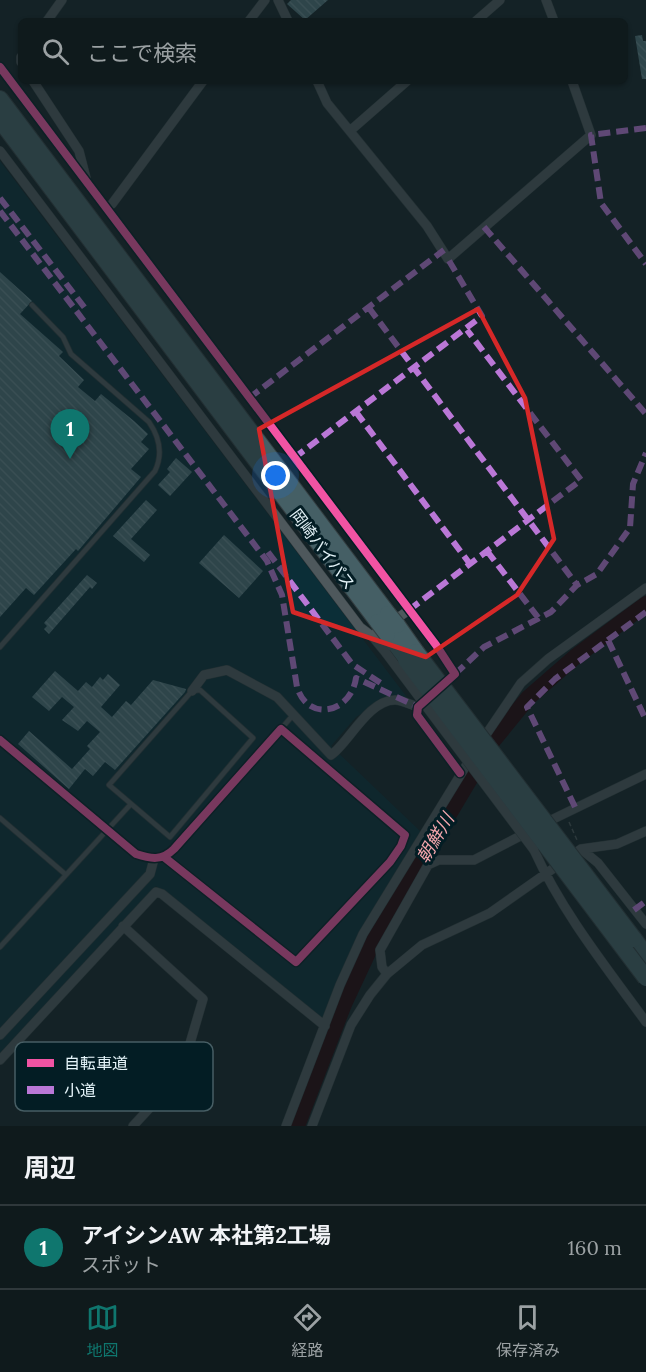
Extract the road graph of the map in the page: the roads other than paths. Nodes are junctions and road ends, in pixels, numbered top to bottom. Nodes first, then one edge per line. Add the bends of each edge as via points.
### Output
1 (62, 0) edge
2 (265, 0) edge
3 (278, 0) edge
4 (500, 0) edge
5 (546, 0) edge
6 (49, 18) edge
7 (251, 18) edge
8 (287, 18) edge
9 (479, 18) edge
10 (553, 18) edge
11 (0, 67) edge
12 (35, 84) edge
13 (201, 84) edge
14 (318, 84) edge
15 (404, 84) edge
16 (573, 84) edge
17 (0, 85) edge
18 (0, 99) edge
19 (0, 120) edge
20 (351, 130) junction
21 (0, 131) edge
22 (0, 151) edge
23 (39, 171) junction
24 (87, 183) junction
25 (78, 202) junction
26 (112, 204) dead end
27 (32, 305) dead end
28 (294, 458) junction
29 (284, 466) dead end
30 (646, 588) edge
31 (409, 610) junction
32 (384, 626) junction
33 (0, 647) edge
34 (411, 656) junction
35 (192, 691) junction
36 (418, 706) junction
37 (293, 715) junction
38 (281, 729) junction
39 (0, 741) edge
40 (460, 773) junction
41 (646, 774) edge
42 (130, 805) junction
43 (0, 818) edge
44 (106, 829) junction
45 (646, 831) edge
46 (581, 849) junction
47 (164, 857) junction
48 (154, 859) junction
49 (65, 874) junction
50 (545, 874) junction
51 (587, 900) junction
52 (646, 924) edge
53 (123, 926) junction
54 (0, 946) edge
55 (646, 954) edge
56 (387, 974) junction
57 (646, 978) edge
58 (646, 990) edge
59 (646, 1022) edge
60 (325, 1026) junction
61 (0, 1035) edge
62 (17, 1042) edge
63 (190, 1042) edge
64 (15, 1044) edge
65 (0, 1060) edge
66 (147, 1111) edge
67 (133, 1126) edge
68 (286, 1126) edge
69 (312, 1126) edge

1 - 6 street
2 - 7 street
3 - 8 street
4 - 9 street
5 - 10 street
11 - 24 street
12 - 24 street via 79,151
13 - 26 street
14 - 20 street via 327,103
15 - 20 street
16 - 20 street via 591,135 448,260
17 - 25 highway via 54,157
18 - 25 highway, 岡崎バイパス
19 - 23 highway, 岡崎バイパス
21 - 23 highway
22 - 32 street via 258,485 360,627
23 - 32 highway, 岡崎バイパス
24 - 28 street via 128,247
25 - 32 highway, 岡崎バイパス
27 - 33 lane via 63,337 71,354 149,422 157,437 159,456 155,471
28 - 29 street
28 - 31 street
30 - 40 street via 521,682
31 - 32 street
31 - 36 street via 455,674
32 - 34 highway, 岡崎バイパス
32 - 50 street, bridge via 386,653 534,850
34 - 51 highway, 岡崎バイパス, bridge
34 - 55 highway, 岡崎バイパス, bridge
35 - 37 street via 204,675 227,670 277,697
35 - 42 lane via 109,785
35 - 42 lane via 200,690 252,734 252,741 170,837
36 - 37 street via 388,702 360,719 331,755
36 - 40 street via 417,715
37 - 38 lane
38 - 47 street
38 - 47 street via 405,835 390,862 296,962
39 - 44 street
40 - 60 street via 363,934
41 - 56 street via 474,860 431,862 380,951
42 - 44 lane
43 - 49 lane
44 - 48 street via 136,854
44 - 49 lane
45 - 46 street via 616,844
46 - 50 street
46 - 52 street via 598,863
47 - 48 street
48 - 61 street via 150,874
49 - 54 lane
50 - 56 street via 490,913 422,945
50 - 59 street
51 - 57 highway, 岡崎バイパス, bridge
51 - 58 highway, bridge
53 - 60 street via 151,895 160,893
53 - 62 street
53 - 63 street via 203,999
56 - 69 street via 351,1025
60 - 68 street
64 - 65 street
66 - 67 street

